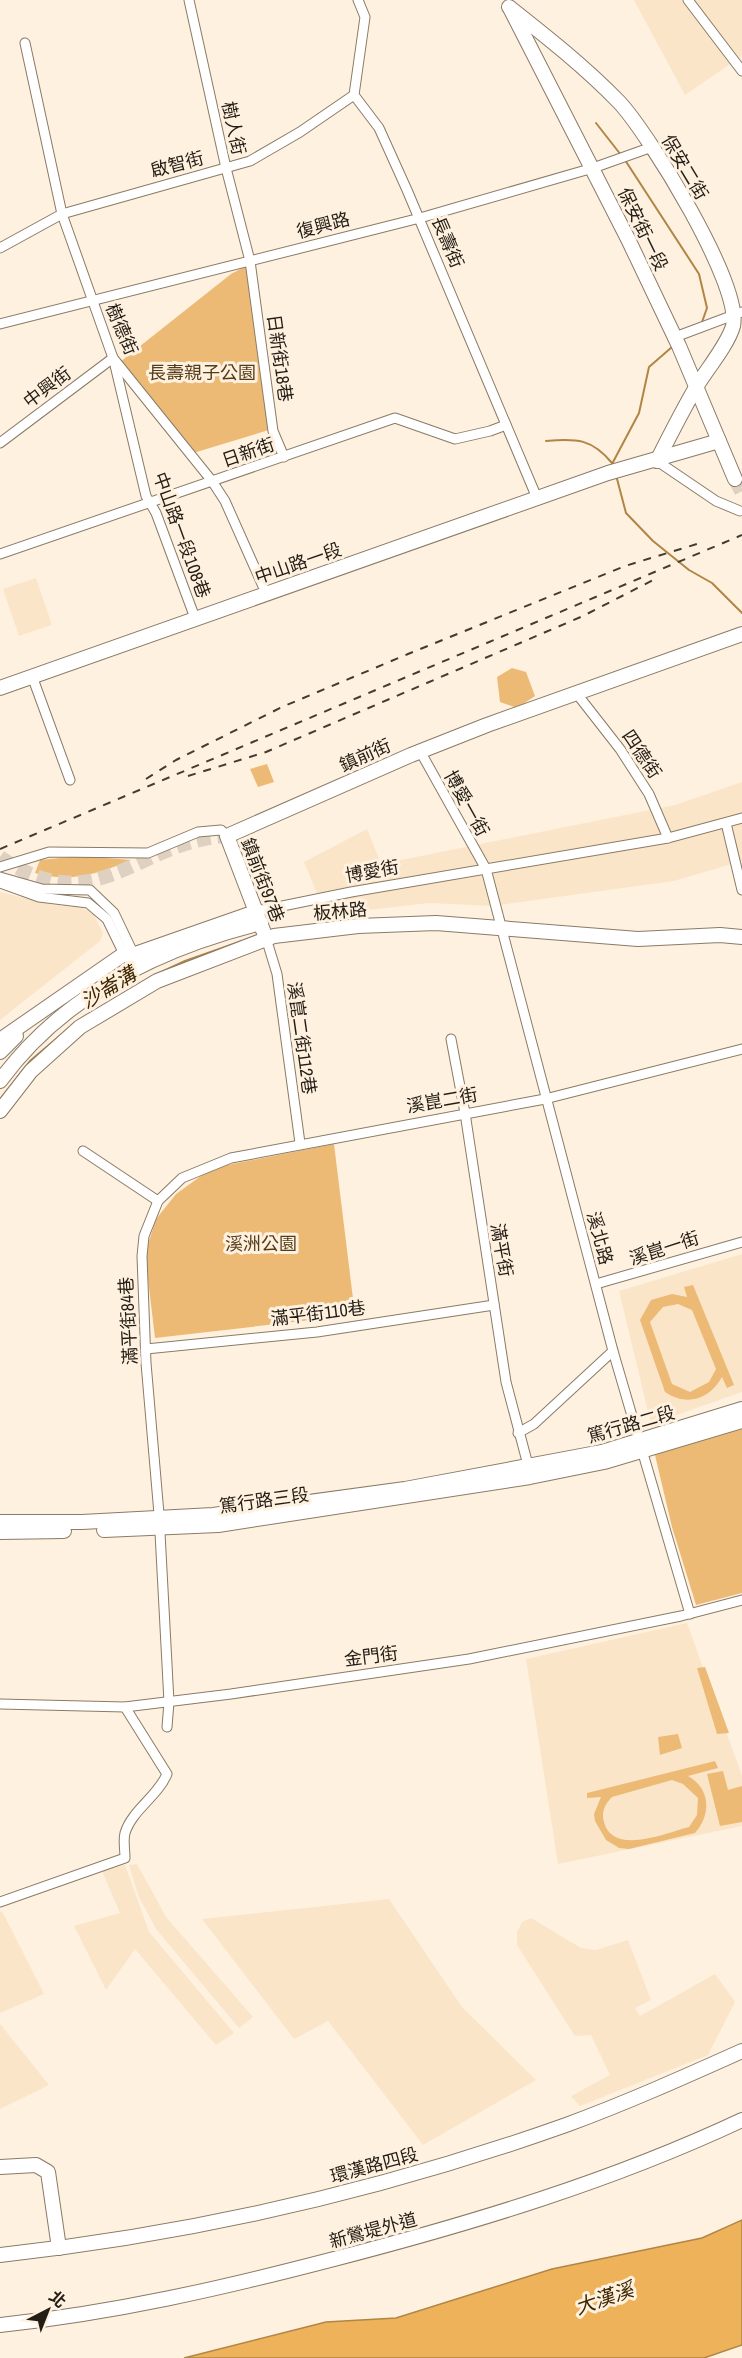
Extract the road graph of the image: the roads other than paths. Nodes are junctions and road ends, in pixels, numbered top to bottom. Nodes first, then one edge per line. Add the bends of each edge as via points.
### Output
1 (189, 0) edge
2 (358, 0) edge
3 (688, 0) edge
4 (508, 3) edge
5 (25, 43) dead end
6 (742, 71) edge
7 (354, 95) junction
8 (652, 147) junction
9 (226, 168) junction
10 (593, 168) junction
11 (62, 214) junction
12 (420, 218) junction
13 (0, 248) edge
14 (250, 261) junction
15 (92, 300) junction
16 (738, 313) edge
17 (0, 324) edge
18 (677, 341) junction
19 (113, 358) junction
20 (697, 386) junction
21 (506, 425) junction
22 (719, 441) junction
23 (0, 443) edge
24 (284, 457) junction
25 (657, 461) junction
26 (735, 479) tunnel mouth
27 (212, 481) junction
28 (537, 498) junction
29 (151, 503) junction
30 (740, 512) dead end
31 (0, 554) edge
32 (266, 593) junction
33 (195, 618) junction
34 (742, 634) edge
35 (32, 676) junction
36 (0, 688) edge
37 (577, 694) junction
38 (420, 752) junction
39 (70, 780) dead end
40 (742, 818) edge
41 (726, 823) junction
42 (227, 836) junction
43 (668, 838) junction
44 (0, 867) edge
45 (486, 869) junction
46 (0, 877) edge
47 (0, 883) edge
48 (742, 890) edge
49 (260, 917) junction
50 (500, 929) junction
51 (742, 937) edge
52 (266, 938) junction
53 (132, 959) junction
54 (32, 1019) junction
55 (0, 1040) edge
56 (451, 1040) dead end
57 (742, 1049) edge
58 (0, 1052) edge
59 (0, 1081) edge
60 (545, 1099) junction
61 (0, 1111) edge
62 (465, 1113) junction
63 (300, 1143) junction
64 (83, 1151) dead end
65 (158, 1201) junction
66 (742, 1242) edge
67 (596, 1284) junction
68 (494, 1305) junction
69 (146, 1349) junction
70 (613, 1351) junction
71 (742, 1409) edge
72 (742, 1421) edge
73 (518, 1433) junction
74 (642, 1446) junction
75 (529, 1471) junction
76 (0, 1522) edge
77 (160, 1524) junction
78 (0, 1532) edge
79 (742, 1600) edge
80 (690, 1614) junction
81 (168, 1702) junction
82 (0, 1704) edge
83 (124, 1707) junction
84 (167, 1727) dead end
85 (0, 1902) edge
86 (742, 2051) edge
87 (742, 2120) edge
88 (0, 2167) edge
89 (59, 2248) junction
90 (0, 2255) edge
91 (0, 2325) edge

1 - 9 street, 樹人街
2 - 7 street via 365,17
3 - 6 street
4 - 8 street, 保安二街 via 620,104
4 - 10 street, 保安街一段 via 547,86
5 - 11 street, 樹德街
7 - 9 street, 啟智街 via 250,162
7 - 12 street, 長壽街 via 379,128
8 - 10 street, 復興路
8 - 16 street, 保安二街 via 703,231 726,277
9 - 11 street, 啟智街
9 - 14 street, 樹人街
10 - 12 street, 復興路
10 - 18 street, 保安街一段
11 - 13 street, 啟智街
11 - 15 street, 樹德街
12 - 14 street, 復興路
12 - 21 street, 長壽街
14 - 15 street, 復興路
14 - 24 street, 日新街18巷 via 273,430
15 - 17 street, 復興路
15 - 19 street, 樹德街
16 - 18 street via 690,330
16 - 20 street
18 - 20 street, 保安街一段
19 - 23 street, 中興街
19 - 27 street, 樹德街
19 - 29 street, 中山路一段108巷 via 146,496
20 - 22 street, 保安街一段
20 - 25 street
21 - 24 street, 日新街 via 455,439 395,418
21 - 28 street, 長壽街
22 - 25 street, 中山路一段
22 - 26 street, 保安街一段
24 - 27 street, 日新街
25 - 28 street, 中山路一段
25 - 30 street via 716,501
27 - 29 street, 日新街
27 - 32 street, 樹德街 via 225,501
28 - 32 street, 中山路一段
29 - 31 street, 日新街
29 - 33 street, 中山路一段108巷
32 - 33 street, 中山路一段
33 - 35 street, 中山路一段
34 - 37 street, 鎮前街
35 - 36 street, 中山路一段
35 - 39 street
37 - 38 street, 鎮前街
37 - 43 street, 四德街 via 649,794
38 - 42 street, 鎮前街
38 - 45 street, 博愛一街
40 - 41 street, 博愛街
41 - 43 street, 博愛街
41 - 48 street
42 - 44 street via 221,830 198,832 148,853 49,852
42 - 49 street, 鎮前街97巷
43 - 45 street, 博愛街
45 - 49 street, 博愛街
45 - 50 street, 溪北路
46 - 53 street via 42,889 90,890 114,913
47 - 53 street via 39,897 88,903 107,919
49 - 52 street, 鎮前街97巷
49 - 53 street, 博愛街 via 197,942
50 - 51 street, 板林路 via 638,939
50 - 52 street, 板林路 via 436,923
50 - 60 street, 溪北路
52 - 61 street, 板林路 via 158,981 80,1027 31,1071
52 - 63 street, 溪崑二街112巷 via 277,974
53 - 54 street, 博愛街 via 58,998
53 - 59 street, 博愛街 via 33,1042
54 - 55 street, 博愛街
54 - 58 street, 博愛街
56 - 62 street, 滿平街
57 - 60 street, 溪崑二街
60 - 62 street, 溪崑二街
60 - 67 street, 溪北路
62 - 63 street, 溪崑二街
62 - 68 street, 滿平街
63 - 65 street, 溪崑二街 via 212,1164 182,1178
64 - 65 street
65 - 69 street, 滿平街84巷 via 144,1236 142,1256
66 - 67 street, 溪崑一街
67 - 70 street, 溪北路
68 - 69 street, 滿平街110巷 via 317,1332
68 - 73 street, 滿平街
69 - 77 street, 滿平街84巷
70 - 73 street via 534,1424
70 - 74 street, 溪北路
71 - 74 street, 篤行路二段
72 - 74 street, 篤行路二段
73 - 75 street, 滿平街
74 - 75 street, 篤行路二段
74 - 80 street, 溪北路
75 - 77 street, 篤行路三段
76 - 77 street, 篤行路三段
77 - 78 street, 篤行路三段
77 - 81 street, 滿平街84巷
79 - 80 street, 金門街
80 - 81 street, 金門街 via 469,1659
81 - 83 street, 金門街
81 - 84 street, 滿平街84巷
82 - 83 street, 金門街
83 - 85 street via 167,1774 161,1788 125,1834 125,1858
86 - 89 street, 環漢路四段 via 567,2124 383,2182 185,2229
87 - 91 street, 新鶯堤外道 via 612,2174 417,2238 216,2290 123,2309
88 - 89 street via 36,2164 48,2172
89 - 90 street, 環漢路四段

